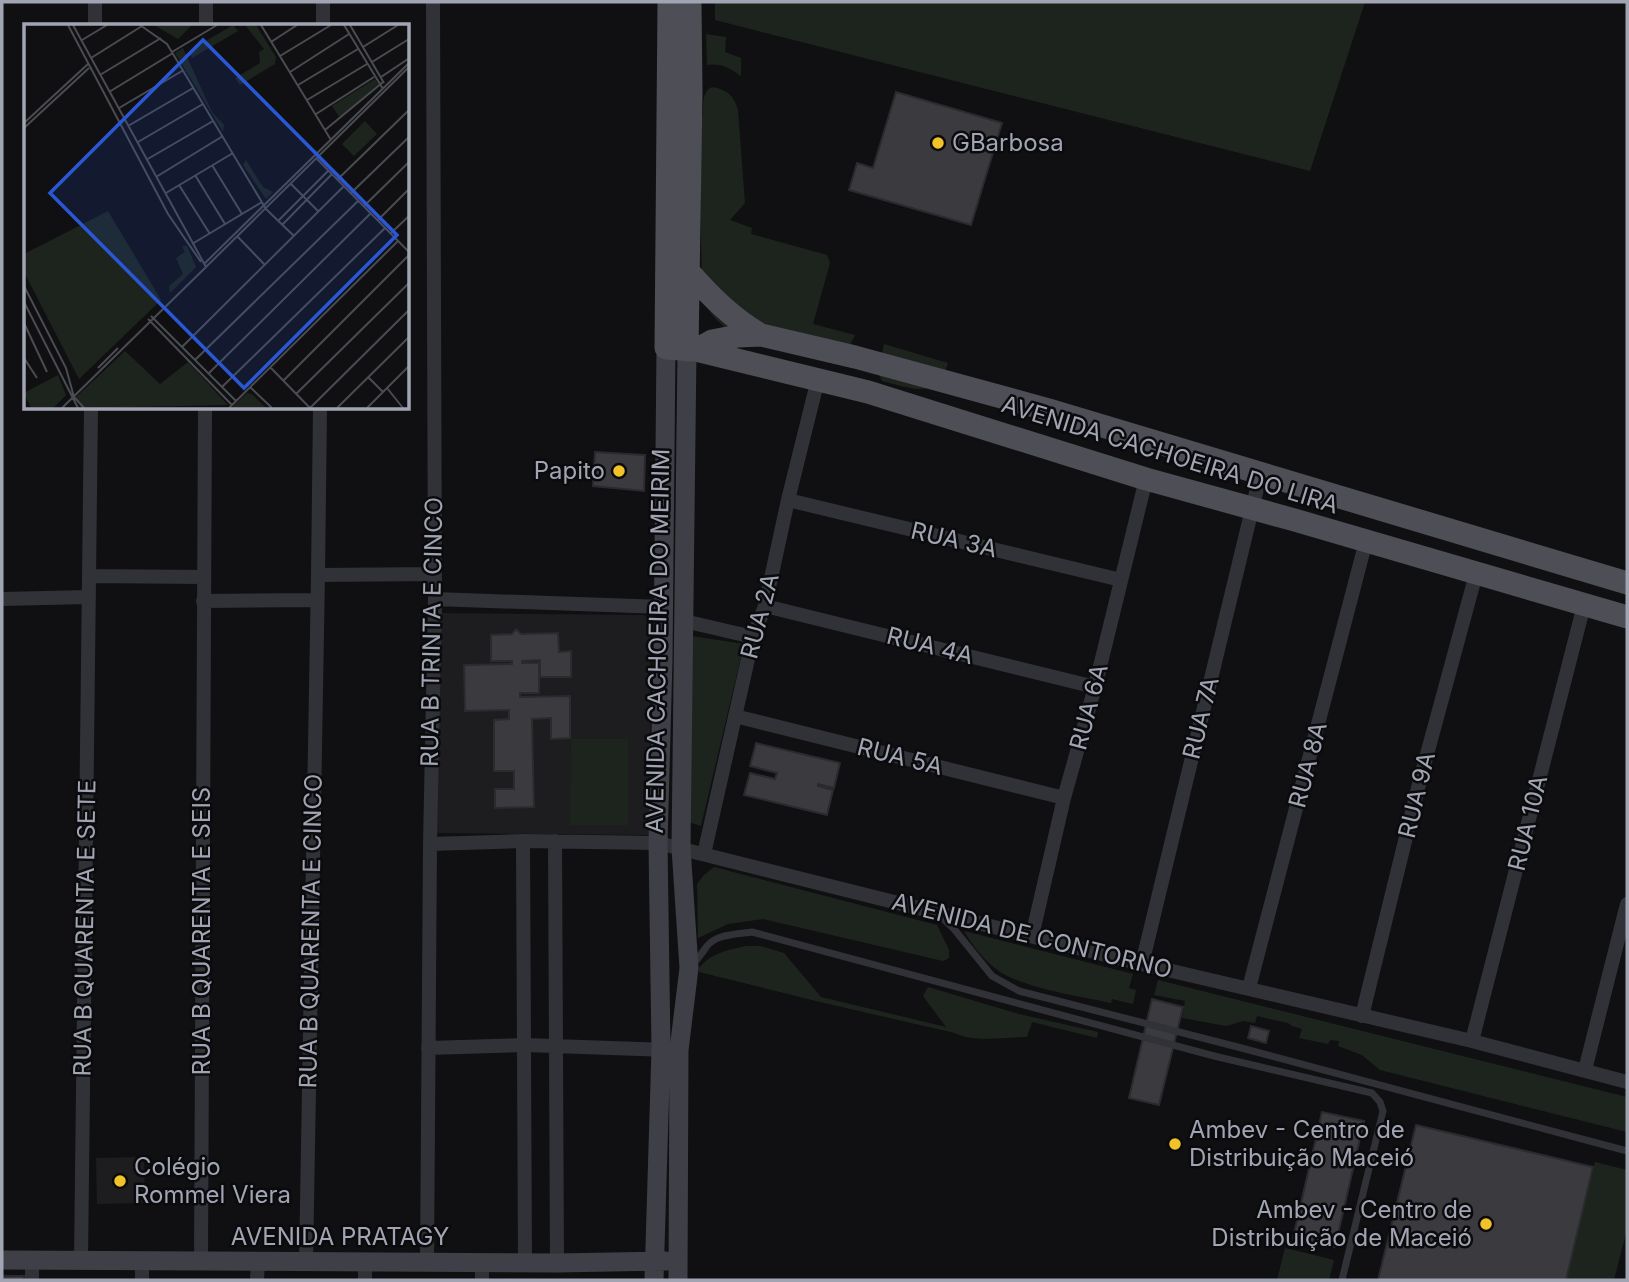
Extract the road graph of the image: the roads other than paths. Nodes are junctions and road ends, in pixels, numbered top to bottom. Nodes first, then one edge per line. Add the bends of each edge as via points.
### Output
1 (95, 2) edge
2 (206, 2) edge
3 (323, 2) edge
4 (433, 2) edge
5 (669, 2) edge
6 (690, 2) edge
7 (95, 24) edge
8 (206, 24) edge
9 (323, 24) edge
10 (690, 272) junction
11 (757, 335) junction
12 (683, 349) junction
13 (744, 362) junction
14 (818, 379) junction
15 (91, 410) edge
16 (205, 410) edge
17 (320, 410) edge
18 (1261, 472) junction
19 (1146, 479) junction
20 (788, 500) junction
21 (1252, 508) junction
22 (1366, 541) junction
23 (434, 574) junction
24 (1476, 574) junction
25 (318, 575) junction
26 (89, 576) junction
27 (204, 577) junction
28 (1121, 580) junction
29 (1627, 583) edge
30 (89, 597) junction
31 (2, 598) edge
32 (435, 599) junction
33 (317, 600) junction
34 (203, 601) junction
35 (1584, 605) junction
36 (765, 606) junction
37 (663, 607) junction
38 (1627, 617) edge
39 (684, 621) junction
40 (753, 637) junction
41 (1095, 687) junction
42 (736, 716) junction
43 (1064, 798) junction
44 (523, 841) junction
45 (555, 841) junction
46 (658, 842) junction
47 (430, 844) junction
48 (681, 848) junction
49 (704, 854) junction
50 (1627, 904) edge
51 (935, 912) junction
52 (1032, 936) junction
53 (1142, 964) junction
54 (689, 968) junction
55 (1249, 988) junction
56 (1362, 1016) junction
57 (1472, 1041) junction
58 (525, 1045) junction
59 (555, 1046) junction
60 (428, 1048) junction
61 (670, 1050) junction
62 (1585, 1070) junction
63 (1627, 1082) edge
64 (1627, 1151) edge
65 (2, 1259) edge
66 (32, 1260) junction
67 (81, 1260) junction
68 (678, 1260) junction
69 (201, 1261) junction
70 (306, 1261) junction
71 (427, 1262) junction
72 (525, 1262) junction
73 (556, 1263) junction
74 (142, 1270) edge
75 (258, 1270) edge
76 (365, 1271) edge
77 (482, 1271) edge
78 (654, 1271) edge
79 (32, 1280) edge
80 (678, 1280) edge
81 (1342, 1280) edge

1 - 7 street
2 - 8 street
3 - 9 street
4 - 23 street, RUA B TRINTA E CINCO
5 - 12 main road, AVENIDA CACHOEIRA DO MEIRIM
6 - 10 main road, AVENIDA CACHOEIRA DO MEIRIM
10 - 11 main road via 715,302
10 - 12 main road, AVENIDA CACHOEIRA DO MEIRIM
11 - 12 main road, AVENIDA CACHOEIRA DO LIRA
11 - 13 main road via 748,337 739,348
11 - 18 main road, AVENIDA CACHOEIRA DO LIRA via 855,356
12 - 13 main road, AVENIDA CACHOEIRA DO LIRA
12 - 37 street, AVENIDA CACHOEIRA DO MEIRIM
12 - 39 street, AVENIDA CACHOEIRA DO MEIRIM
13 - 14 main road, AVENIDA CACHOEIRA DO LIRA
14 - 19 main road, AVENIDA CACHOEIRA DO LIRA
14 - 20 street, RUA 2A
15 - 26 street, RUA B QUARENTA E SETE
16 - 27 street, RUA B QUARENTA E SEIS
17 - 25 street, RUA B QUARENTA E CINCO
18 - 21 street, RUA 7A
18 - 29 main road, AVENIDA CACHOEIRA DO LIRA
19 - 21 main road, AVENIDA CACHOEIRA DO LIRA
19 - 28 street, RUA 6A
20 - 28 street, RUA 3A
20 - 36 street, RUA 2A
21 - 22 main road, AVENIDA CACHOEIRA DO LIRA
21 - 53 street, RUA 7A
22 - 24 main road, AVENIDA CACHOEIRA DO LIRA
22 - 55 street, RUA 8A
23 - 25 street
23 - 32 street, RUA B TRINTA E CINCO
24 - 35 main road, AVENIDA CACHOEIRA DO LIRA
24 - 56 street, RUA 9A
25 - 33 street, RUA B QUARENTA E CINCO
26 - 27 street
26 - 30 street, RUA B QUARENTA E SETE
27 - 34 street, RUA B QUARENTA E SEIS
28 - 41 street, RUA 6A
30 - 31 street
30 - 67 street, RUA B QUARENTA E SETE
32 - 37 street
32 - 47 street, RUA B TRINTA E CINCO
33 - 34 street
33 - 70 street, RUA B QUARENTA E CINCO
34 - 69 street, RUA B QUARENTA E SEIS
35 - 38 main road, AVENIDA CACHOEIRA DO LIRA
35 - 57 street, RUA 10A
36 - 40 street, RUA 2A
36 - 41 street, RUA 4A
37 - 46 street, AVENIDA CACHOEIRA DO MEIRIM
39 - 40 street
39 - 48 street, AVENIDA CACHOEIRA DO MEIRIM
40 - 42 street, RUA 2A
41 - 43 street, RUA 6A
42 - 43 street, RUA 5A
42 - 49 street, RUA 2A
43 - 52 street, RUA 6A
44 - 45 street, AVENIDA DE CONTORNO
44 - 47 street, AVENIDA DE CONTORNO
44 - 58 street
45 - 46 street, AVENIDA DE CONTORNO
45 - 59 street
46 - 48 street, AVENIDA DE CONTORNO
46 - 61 street, AVENIDA CACHOEIRA DO MEIRIM
47 - 60 street, RUA B TRINTA E CINCO
48 - 49 street, AVENIDA DE CONTORNO
48 - 54 street, AVENIDA CACHOEIRA DO MEIRIM
49 - 51 street, AVENIDA DE CONTORNO
50 - 62 street
51 - 52 street, AVENIDA DE CONTORNO
51 - 64 lane via 992,976 1019,991
52 - 53 street, AVENIDA DE CONTORNO
53 - 55 street, AVENIDA DE CONTORNO
54 - 61 street, AVENIDA CACHOEIRA DO MEIRIM
54 - 81 lane via 717,938 752,932 1214,1056 1371,1093 1383,1111
55 - 56 street, AVENIDA DE CONTORNO
56 - 57 street, AVENIDA DE CONTORNO
57 - 62 street, AVENIDA DE CONTORNO
58 - 59 street
58 - 60 street
58 - 72 street
59 - 61 street
59 - 73 street
60 - 71 street, RUA B TRINTA E CINCO
61 - 68 street, AVENIDA CACHOEIRA DO MEIRIM
61 - 78 street, AVENIDA CACHOEIRA DO MEIRIM
62 - 63 street, AVENIDA DE CONTORNO
65 - 66 street, AVENIDA PRATAGY
66 - 67 street, AVENIDA PRATAGY
66 - 79 street
67 - 74 street, AVENIDA PRATAGY
68 - 78 street, AVENIDA PRATAGY
68 - 80 street, AVENIDA CACHOEIRA DO MEIRIM
69 - 74 street, AVENIDA PRATAGY
69 - 75 street, AVENIDA PRATAGY
70 - 75 street, AVENIDA PRATAGY
70 - 76 street, AVENIDA PRATAGY
71 - 76 street, AVENIDA PRATAGY
71 - 77 street, AVENIDA PRATAGY
72 - 73 street, AVENIDA PRATAGY
72 - 77 street, AVENIDA PRATAGY
73 - 78 street, AVENIDA PRATAGY

